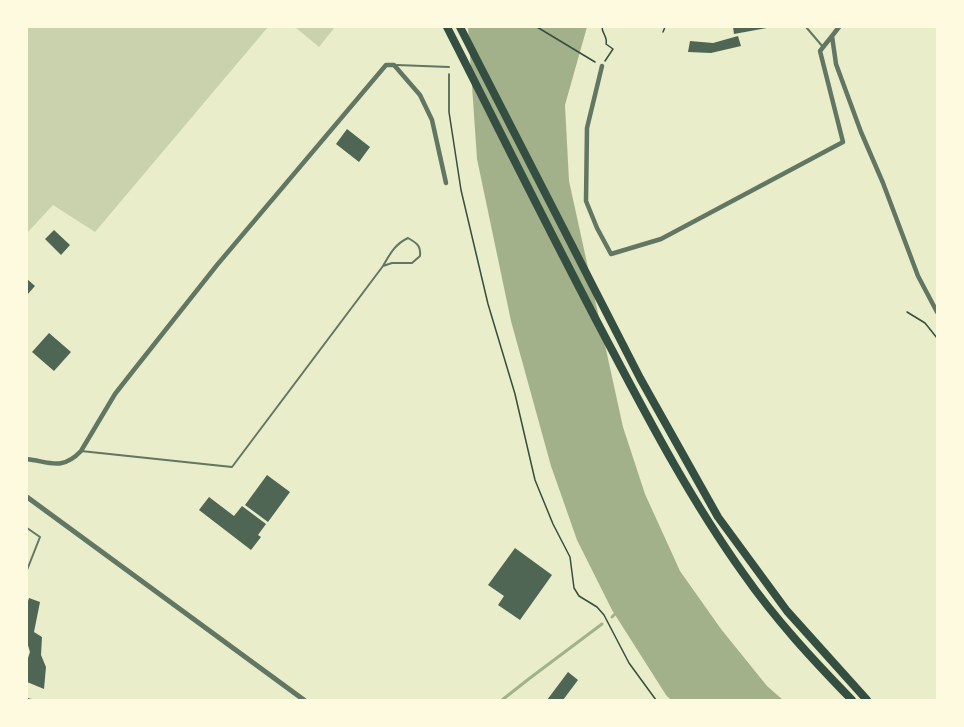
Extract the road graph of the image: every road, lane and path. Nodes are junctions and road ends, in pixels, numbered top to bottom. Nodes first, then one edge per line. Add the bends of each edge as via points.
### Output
1 (447, 27) edge
2 (460, 27) edge
3 (537, 27) edge
4 (602, 27) edge
5 (665, 27) edge
6 (806, 27) edge
7 (839, 27) edge
8 (663, 32) dead end
9 (832, 36) junction
10 (823, 47) junction
11 (599, 64) junction
12 (394, 65) junction
13 (449, 67) joint
14 (446, 183) dead end
15 (383, 266) junction
16 (907, 312) dead end
17 (937, 312) edge
18 (937, 338) edge
19 (81, 451) junction
20 (27, 459) edge
21 (27, 497) edge
22 (27, 528) edge
23 (27, 570) edge
24 (27, 699) edge
25 (32, 700) edge
26 (304, 700) edge
27 (656, 700) edge
28 (852, 700) edge
29 (867, 700) edge

1 - 28 highway via 592,314 708,521 784,626
2 - 29 highway via 640,378 718,517 787,610
3 - 11 path
4 - 11 path via 606,44 613,49
5 - 8 path
6 - 10 lane
7 - 9 street
9 - 10 street
9 - 17 street via 836,64 861,132 918,276
10 - 11 street via 820,51 843,142 662,239 610,254 586,201 587,128
12 - 13 lane
12 - 14 street via 420,95 432,120
12 - 19 street via 386,65 377,75 218,265 115,394
13 - 27 path via 449,112 461,190 535,480 570,557 574,588 604,615 628,663
15 - 15 lane via 412,263 420,256 417,243 408,238 400,242
15 - 19 lane via 232,467
16 - 18 path via 925,323
19 - 20 street via 56,465
21 - 26 street
22 - 23 lane via 40,537
24 - 25 lane

